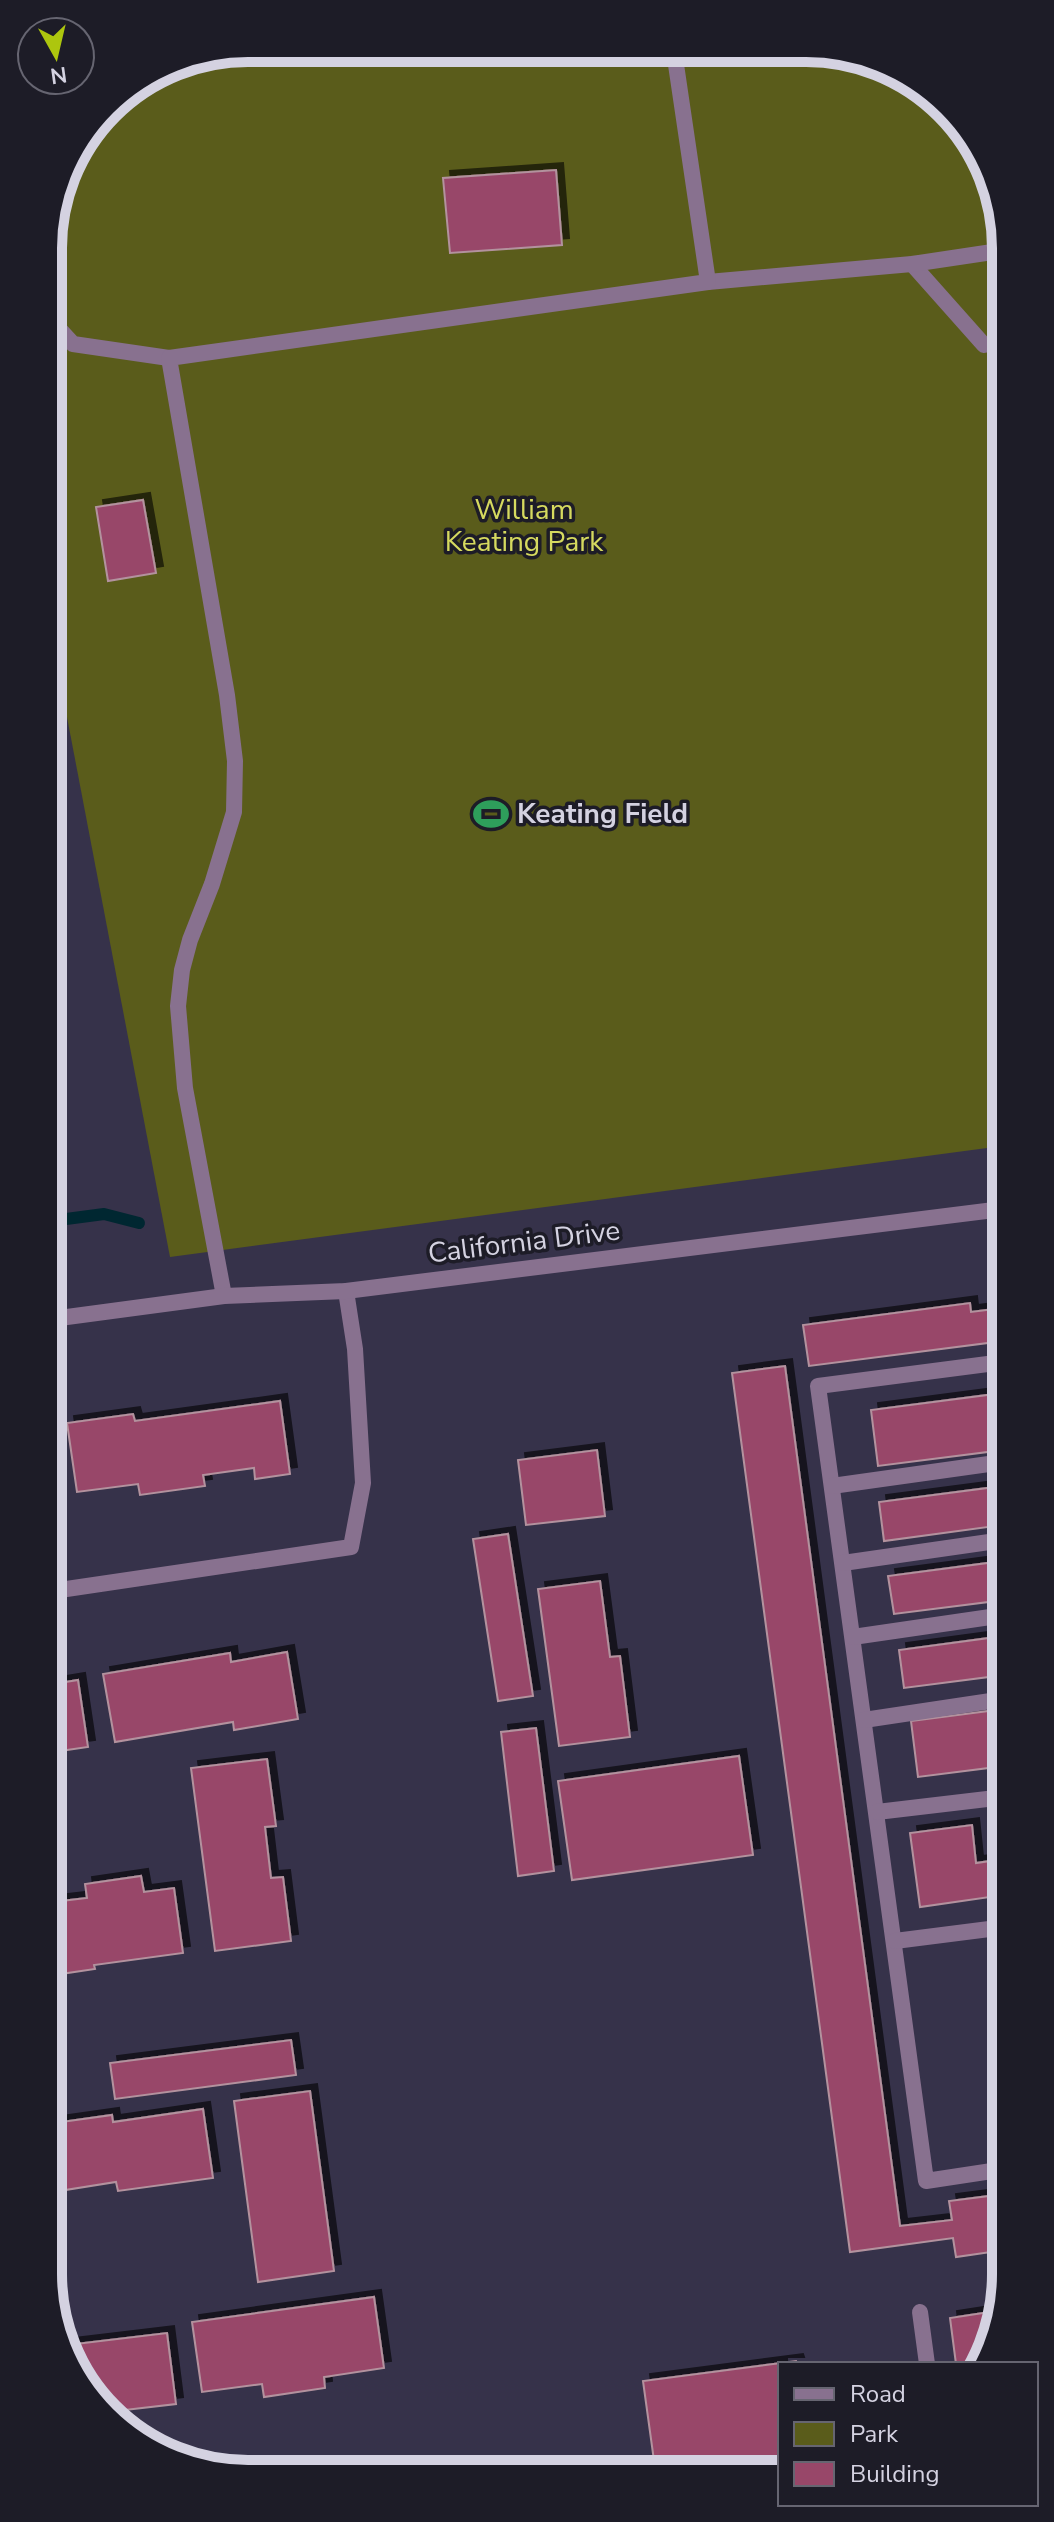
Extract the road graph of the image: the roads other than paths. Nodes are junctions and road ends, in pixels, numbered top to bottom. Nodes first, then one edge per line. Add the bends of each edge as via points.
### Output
1 (676, 62) edge
2 (992, 252) edge
3 (912, 264) junction
4 (708, 282) junction
5 (62, 332) edge
6 (984, 345) dead end
7 (169, 358) junction
8 (992, 1210) edge
9 (346, 1291) junction
10 (224, 1296) junction
11 (62, 1318) edge
12 (992, 1363) edge
13 (992, 1464) edge
14 (832, 1486) junction
15 (992, 1542) edge
16 (843, 1563) junction
17 (62, 1590) edge
18 (992, 1617) edge
19 (853, 1637) junction
20 (992, 1701) edge
21 (864, 1720) junction
22 (992, 1798) edge
23 (877, 1812) junction
24 (992, 1929) edge
25 (895, 1941) junction
26 (992, 2171) edge
27 (920, 2312) dead end
28 (927, 2362) edge

1 - 4 street
2 - 3 street
3 - 4 street
3 - 6 street
4 - 7 street
5 - 7 street via 73,344
7 - 10 street via 235,761 234,812 190,940 178,1006 185,1088
8 - 9 street, California Drive
9 - 10 street, California Drive
9 - 17 street via 363,1483 351,1547
10 - 11 street, California Drive
12 - 14 street via 818,1386
13 - 14 street
14 - 16 street
15 - 16 street
16 - 19 street
18 - 19 street
19 - 21 street
20 - 21 street
21 - 23 street
22 - 23 street
23 - 25 street
24 - 25 street
25 - 26 street via 926,2181
27 - 28 street

